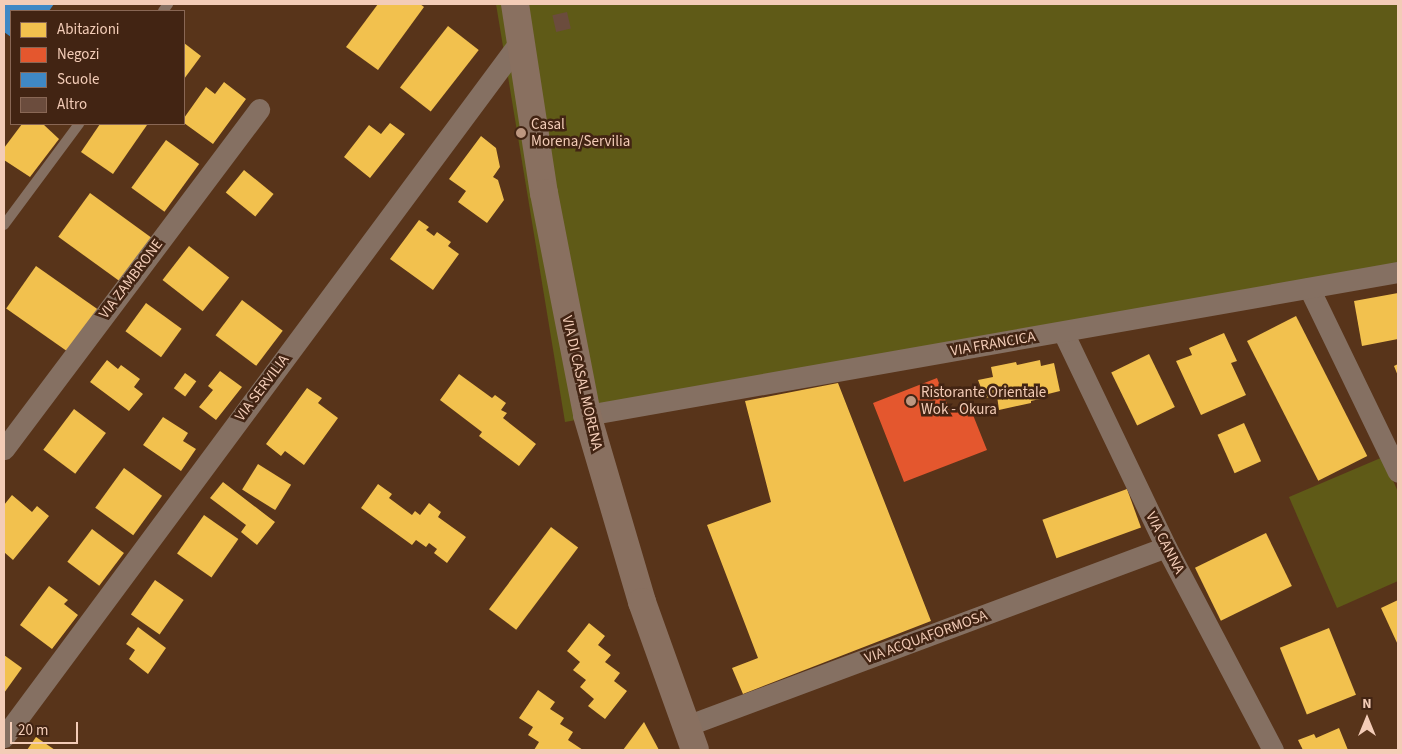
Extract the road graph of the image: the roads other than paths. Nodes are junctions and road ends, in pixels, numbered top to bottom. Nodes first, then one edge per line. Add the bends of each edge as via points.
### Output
1 (515, 4) edge
2 (521, 40) junction
3 (259, 109) dead end
4 (78, 125) edge
5 (4, 226) edge
6 (1398, 272) edge
7 (1308, 288) junction
8 (1063, 332) junction
9 (587, 415) junction
10 (4, 449) edge
11 (1398, 472) edge
12 (1166, 547) junction
13 (4, 737) edge
14 (691, 738) edge
15 (1272, 750) edge

1 - 2 main road, VIA DI CASAL MORENA
2 - 9 main road, VIA DI CASAL MORENA via 544,193
2 - 13 street, VIA SERVILIA
3 - 10 street, VIA ZAMBRONE
4 - 5 lane
6 - 7 street, VIA FRANCICA
7 - 8 street, VIA FRANCICA
7 - 11 street
8 - 9 street, VIA FRANCICA
8 - 12 street, VIA CANNA
9 - 14 main road, VIA DI CASAL MORENA via 639,594
12 - 14 street, VIA ACQUAFORMOSA
12 - 15 street, VIA CANNA

